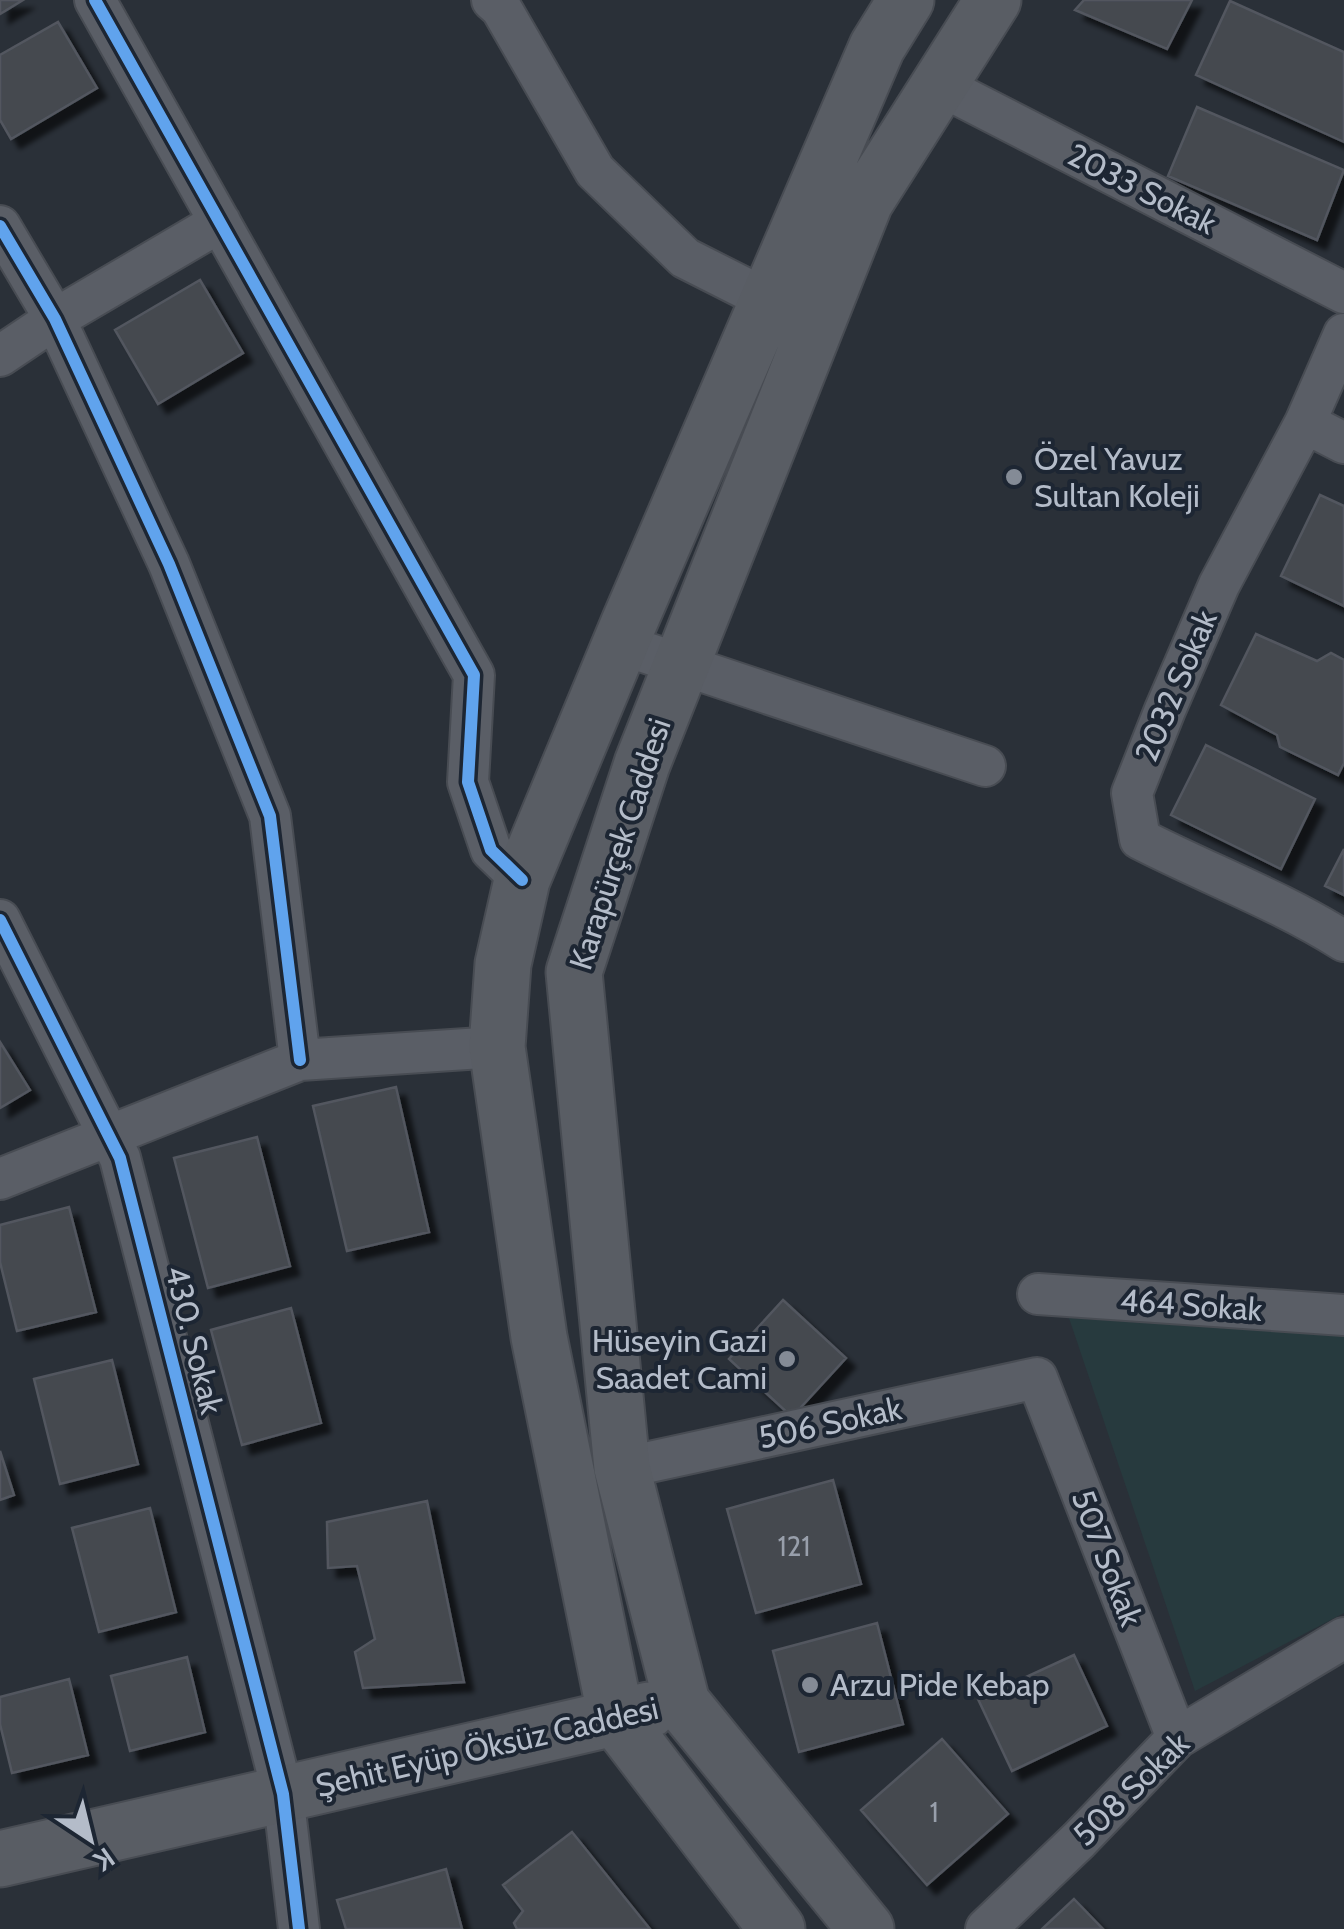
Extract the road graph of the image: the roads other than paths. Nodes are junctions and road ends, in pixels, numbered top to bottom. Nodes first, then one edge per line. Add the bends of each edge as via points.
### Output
1 (95, 0) edge
2 (492, 0) edge
3 (906, 0) edge
4 (994, 0) edge
5 (941, 86) junction
6 (220, 222) junction
7 (0, 226) edge
8 (1344, 293) edge
9 (768, 300) junction
10 (54, 319) junction
11 (1344, 334) edge
12 (0, 356) edge
13 (1305, 424) junction
14 (1344, 443) edge
15 (620, 644) junction
16 (682, 664) junction
17 (984, 766) dead end
18 (522, 880) junction
19 (0, 920) edge
20 (1344, 940) edge
21 (498, 1047) junction
22 (300, 1060) junction
23 (108, 1136) junction
24 (0, 1179) edge
25 (1038, 1294) dead end
26 (1344, 1315) edge
27 (1038, 1378) joint
28 (622, 1468) junction
29 (1344, 1638) edge
30 (682, 1702) junction
31 (616, 1718) junction
32 (1177, 1738) junction
33 (283, 1794) junction
34 (0, 1859) edge
35 (299, 1929) edge
36 (777, 1929) edge
37 (866, 1929) edge
38 (986, 1929) edge

1 - 6 street
2 - 9 street via 595,171 686,258
3 - 9 main road, Karapürçek Caddesi via 877,47
4 - 5 main road, Karapürçek Caddesi
5 - 8 street, 2033 Sokak
5 - 16 main road, Karapürçek Caddesi via 866,202
6 - 10 street
6 - 18 street via 474,675 468,782 491,850
7 - 10 street
9 - 15 main road, Karapürçek Caddesi
10 - 12 street
10 - 22 street via 169,564 270,816
11 - 13 street, 2032 Sokak
13 - 14 street
13 - 20 street, 2032 Sokak via 1219,585 1132,793 1140,839
15 - 16 street
15 - 18 main road, Karapürçek Caddesi
16 - 17 street
16 - 28 main road, Karapürçek Caddesi via 574,972
18 - 21 main road, Karapürçek Caddesi via 503,964
19 - 23 street, 430. Sokak
21 - 22 street
21 - 31 main road, Karapürçek Caddesi via 540,1337
22 - 23 street
23 - 24 street
23 - 33 street, 430. Sokak via 120,1158
25 - 26 street, 464 Sokak
27 - 28 street, 506 Sokak
27 - 32 street, 507 Sokak
28 - 30 main road, Karapürçek Caddesi
29 - 32 street, 508 Sokak
30 - 31 main road, Şehit Eyüp Öksüz Caddesi
30 - 37 main road, Karapürçek Caddesi
31 - 33 main road, Şehit Eyüp Öksüz Caddesi
31 - 36 main road, Karapürçek Caddesi
32 - 38 street, 508 Sokak
33 - 34 main road, Şehit Eyüp Öksüz Caddesi
33 - 35 street, 430. Sokak

